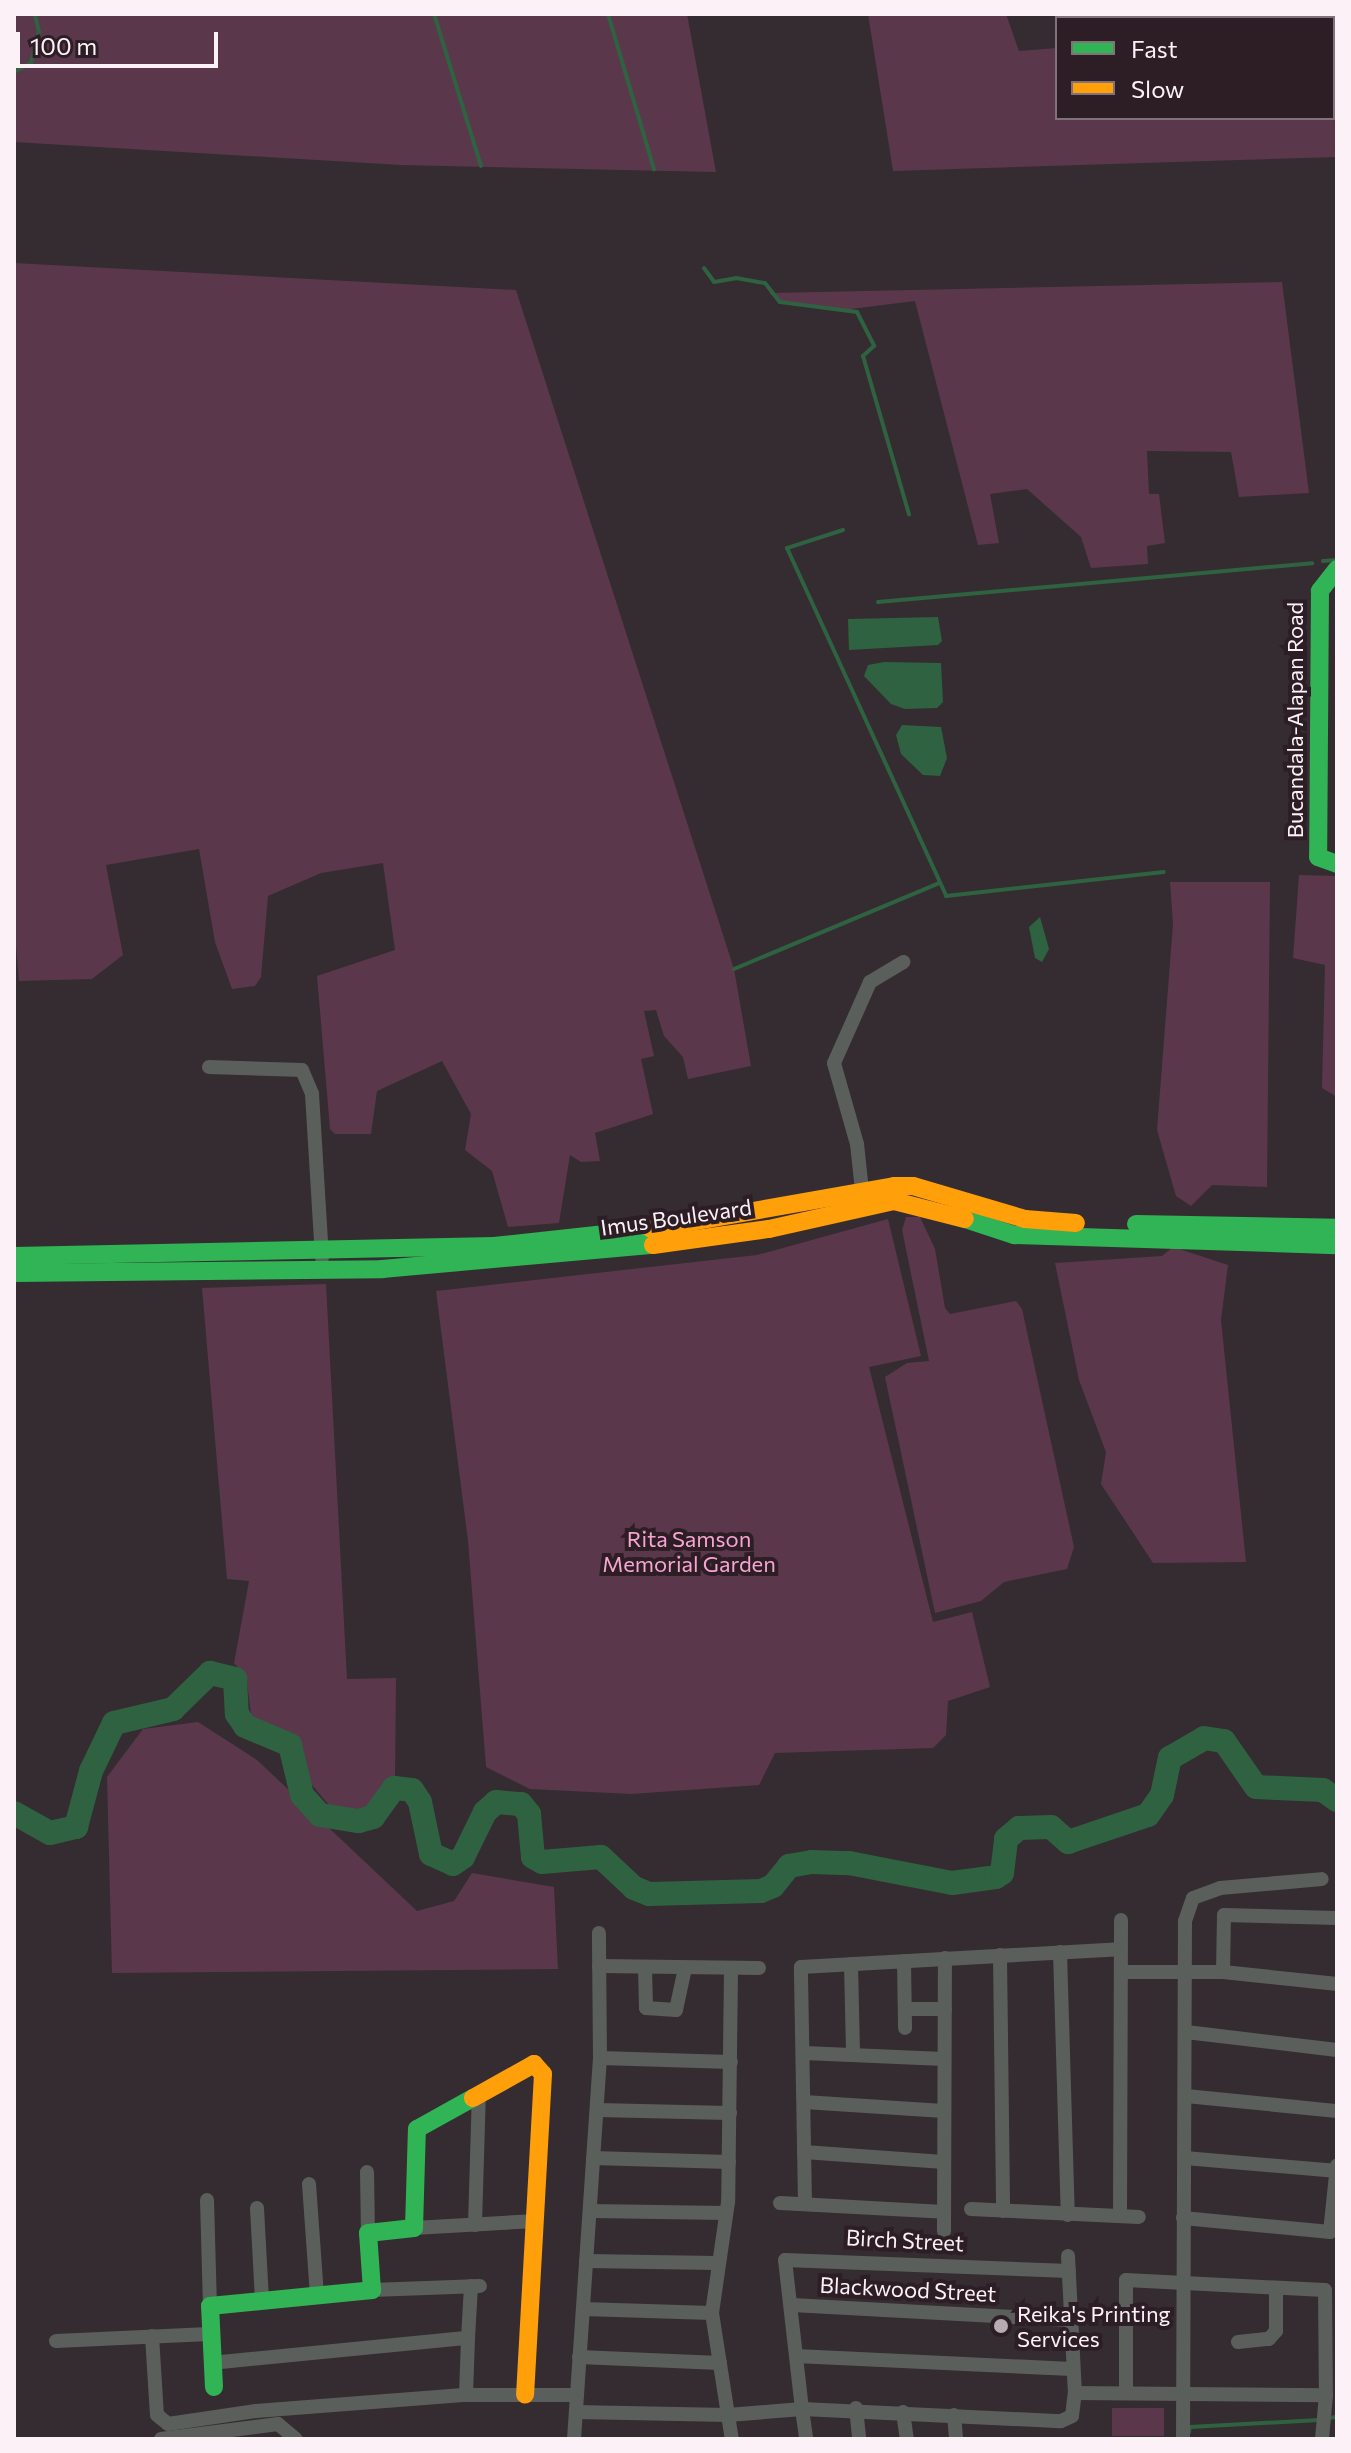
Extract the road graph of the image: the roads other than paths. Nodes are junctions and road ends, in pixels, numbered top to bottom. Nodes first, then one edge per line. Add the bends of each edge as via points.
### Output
1 (1337, 569) edge
2 (1337, 864) edge
3 (903, 962) dead end
4 (209, 1067) dead end
5 (863, 1200) junction
6 (1337, 1228) edge
7 (1337, 1245) edge
8 (14, 1256) edge
9 (322, 1261) junction
10 (14, 1273) edge
11 (1322, 1879) dead end
12 (1337, 1918) edge
13 (1121, 1920) dead end
14 (599, 1933) dead end
15 (1119, 1949) junction
16 (1060, 1952) junction
17 (1000, 1955) junction
18 (945, 1958) junction
19 (904, 1961) junction
20 (851, 1964) junction
21 (599, 1966) junction
22 (645, 1967) junction
23 (685, 1968) junction
24 (759, 1968) dead end
25 (731, 1970) junction
26 (1121, 1972) junction
27 (1185, 1972) junction
28 (1223, 1972) junction
29 (1337, 1984) edge
30 (905, 2009) junction
31 (945, 2009) junction
32 (905, 2028) dead end
33 (1186, 2032) junction
34 (1337, 2050) edge
35 (804, 2053) junction
36 (853, 2055) junction
37 (600, 2058) junction
38 (944, 2059) junction
39 (731, 2062) junction
40 (479, 2093) junction
41 (1186, 2096) junction
42 (804, 2102) junction
43 (597, 2110) junction
44 (944, 2111) junction
45 (1337, 2111) edge
46 (730, 2113) junction
47 (804, 2152) junction
48 (593, 2158) junction
49 (1185, 2158) junction
50 (729, 2162) junction
51 (944, 2162) junction
52 (1337, 2165) edge
53 (1337, 2171) edge
54 (367, 2172) dead end
55 (309, 2184) dead end
56 (207, 2200) dead end
57 (780, 2203) dead end
58 (805, 2204) junction
59 (257, 2208) dead end
60 (971, 2209) dead end
61 (590, 2211) junction
62 (1003, 2211) junction
63 (944, 2212) junction
64 (726, 2213) junction
65 (1068, 2215) junction
66 (1120, 2215) junction
67 (1139, 2217) dead end
68 (1183, 2218) junction
69 (536, 2221) junction
70 (475, 2225) junction
71 (414, 2228) junction
72 (944, 2231) dead end
73 (368, 2233) junction
74 (586, 2261) junction
75 (716, 2263) junction
76 (1181, 2283) junction
77 (1276, 2289) junction
78 (372, 2290) junction
79 (317, 2296) junction
80 (262, 2301) junction
81 (792, 2305) junction
82 (210, 2306) junction
83 (583, 2309) junction
84 (712, 2313) junction
85 (1070, 2320) junction
86 (209, 2334) junction
87 (152, 2336) junction
88 (468, 2338) junction
89 (56, 2341) dead end
90 (1238, 2342) dead end
91 (796, 2356) junction
92 (579, 2357) junction
93 (211, 2363) junction
94 (720, 2363) junction
95 (1072, 2369) junction
96 (214, 2387) dead end
97 (1075, 2393) junction
98 (1126, 2393) junction
99 (525, 2394) junction
100 (466, 2395) junction
101 (577, 2395) junction
102 (1183, 2395) junction
103 (1326, 2395) junction
104 (856, 2408) junction
105 (802, 2409) junction
106 (576, 2412) junction
107 (903, 2412) junction
108 (728, 2415) junction
109 (954, 2415) junction
110 (161, 2439) edge
111 (296, 2439) edge
112 (574, 2439) edge
113 (732, 2439) edge
114 (806, 2439) edge
115 (859, 2439) edge
116 (907, 2439) edge
117 (956, 2439) edge
118 (1183, 2439) edge
119 (1322, 2439) edge

1 - 2 main road, Bucandala-Alapan Road via 1320,591 1318,857
3 - 5 street via 870,982 834,1063 857,1144
4 - 9 street via 302,1070 312,1094
5 - 6 main road, Imus Boulevard via 913,1186 980,1209 1052,1222
5 - 7 main road, Imus Boulevard via 914,1202 1014,1235
5 - 9 main road, Imus Boulevard via 705,1232
8 - 9 main road, Imus Boulevard
9 - 10 main road, Imus Boulevard
11 - 27 street via 1220,1888 1193,1898 1185,1921
12 - 28 street via 1224,1915
13 - 15 street
14 - 21 street
15 - 16 street
15 - 26 street
16 - 17 street
16 - 65 street
17 - 18 street
17 - 62 street
18 - 19 street
18 - 31 street
19 - 20 street
19 - 30 street
20 - 35 street via 801,1967
20 - 36 street
21 - 22 street
21 - 37 street
22 - 23 street
22 - 23 street via 646,2008 676,2010
23 - 25 street
24 - 25 street
25 - 39 street
26 - 27 street
26 - 66 street
27 - 28 street
27 - 33 street
28 - 29 street
30 - 31 street
30 - 32 street
31 - 38 street
33 - 34 street
33 - 41 street
35 - 36 street
35 - 42 street
36 - 38 street
37 - 39 street
37 - 43 street
38 - 44 street
39 - 46 street
40 - 69 main road via 539,2066
40 - 70 street
40 - 71 main road via 417,2129
41 - 45 street
41 - 49 street
42 - 44 street
42 - 47 street
43 - 46 street
43 - 48 street
44 - 51 street
46 - 50 street
47 - 51 street
47 - 58 street
48 - 50 street
48 - 61 street
49 - 53 street
49 - 68 street
50 - 64 street
51 - 63 street
52 - 53 street
53 - 68 street via 1330,2232
54 - 73 street
55 - 79 street
56 - 82 street
57 - 58 street
58 - 63 street
59 - 80 street
60 - 62 street
61 - 64 street
61 - 74 street
62 - 65 street
63 - 72 street
64 - 75 street
65 - 66 street
66 - 67 street
68 - 76 street
69 - 70 street
69 - 99 main road
70 - 71 street
71 - 73 main road
73 - 78 main road
74 - 75 street
74 - 83 street
75 - 84 street
76 - 77 street
76 - 98 street via 1124,2281
76 - 102 street
77 - 90 street via 1276,2331 1269,2339
77 - 103 street via 1329,2292
78 - 79 main road
78 - 88 street via 476,2286
79 - 80 main road
80 - 82 main road
81 - 85 street, Blackwood Street
81 - 85 street, Birch Street via 785,2260 790,2256 1069,2263
81 - 91 street
82 - 86 main road
83 - 84 street
83 - 92 street
84 - 94 street
85 - 95 street
86 - 87 street
86 - 93 main road
87 - 89 street
87 - 100 street via 157,2415 168,2424 256,2411
88 - 93 street
88 - 100 street
91 - 95 street
91 - 105 street
92 - 94 street
92 - 101 street
93 - 96 main road
94 - 108 street
95 - 97 street
97 - 98 street
97 - 109 street via 1072,2416 1061,2421
98 - 102 street
99 - 100 street
99 - 101 street
101 - 106 street
102 - 103 street
102 - 118 street
103 - 119 street
104 - 105 street
104 - 107 street
104 - 115 street
105 - 108 street
105 - 114 street
106 - 108 street
106 - 112 street
107 - 109 street
107 - 116 street
108 - 113 street
109 - 117 street
110 - 111 street via 278,2424

